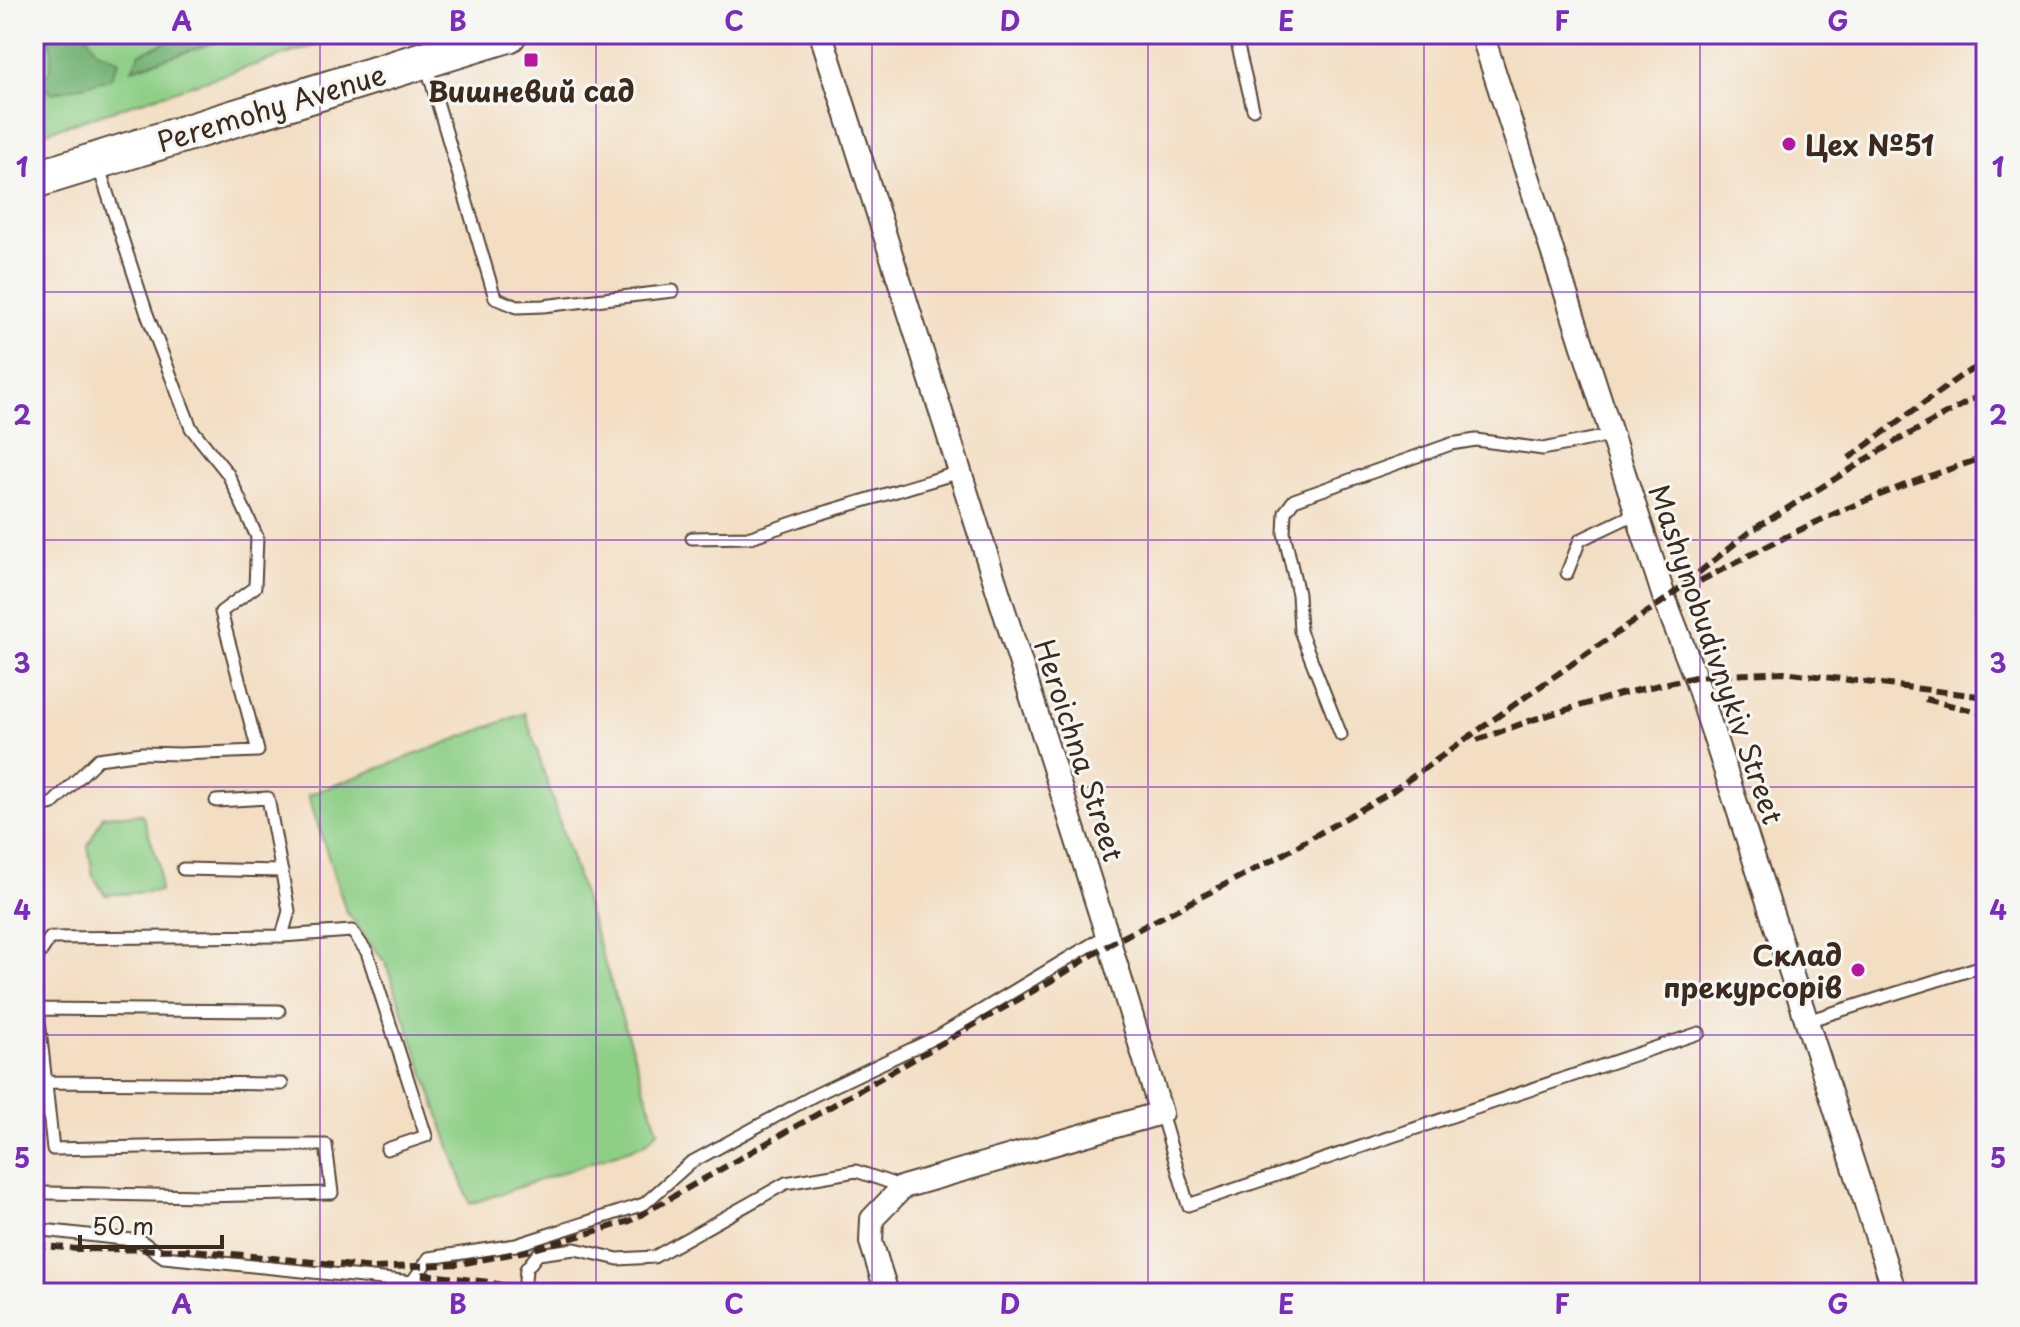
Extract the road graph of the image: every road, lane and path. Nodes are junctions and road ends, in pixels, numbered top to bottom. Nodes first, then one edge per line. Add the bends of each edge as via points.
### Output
1 (508, 34) edge
2 (821, 34) edge
3 (1235, 34) edge
4 (1482, 34) edge
5 (469, 40) edge
6 (425, 60) junction
7 (1253, 109) dead end
8 (97, 160) junction
9 (34, 180) edge
10 (673, 291) dead end
11 (1612, 435) junction
12 (960, 472) junction
13 (1637, 513) junction
14 (692, 538) dead end
15 (1567, 573) dead end
16 (1341, 735) dead end
17 (216, 801) dead end
18 (34, 808) edge
19 (183, 869) dead end
20 (282, 871) junction
21 (1107, 935) junction
22 (282, 936) junction
23 (50, 938) junction
24 (34, 941) edge
25 (34, 962) edge
26 (1986, 965) edge
27 (34, 973) edge
28 (36, 1009) edge
29 (279, 1011) dead end
30 (1807, 1021) junction
31 (1699, 1033) dead end
32 (46, 1082) junction
33 (282, 1084) dead end
34 (1161, 1113) junction
35 (387, 1149) dead end
36 (903, 1187) junction
37 (48, 1193) dead end
38 (34, 1229) edge
39 (412, 1282) junction
40 (471, 1293) edge
41 (524, 1293) edge
42 (887, 1293) edge
43 (1895, 1293) edge

1 - 5 main road, Peremohy Avenue
2 - 12 street, Heroichna Street
3 - 7 lane
4 - 11 street, Mashynobudivnykiv Street
5 - 6 main road, Peremohy Avenue
6 - 8 main road, Peremohy Avenue
6 - 10 lane via 495,298 517,307 543,306
8 - 9 main road, Peremohy Avenue
8 - 18 lane via 191,428 228,474 257,537 255,587 221,612 258,751 98,759 53,803
11 - 13 street, Mashynobudivnykiv Street
11 - 16 lane via 1543,449 1476,440 1451,444 1294,500 1285,512 1284,533 1300,631
12 - 14 lane via 751,537
12 - 21 street, Heroichna Street
13 - 15 lane via 1580,540
13 - 30 street, Mashynobudivnykiv Street
17 - 20 lane via 268,798
19 - 20 lane
20 - 22 lane via 289,911
21 - 34 street, Heroichna Street
21 - 39 lane via 939,1036 690,1163 644,1204 516,1245 429,1258
22 - 23 lane
22 - 35 lane via 352,931 367,952 426,1136
23 - 24 lane
23 - 25 lane
26 - 30 lane
27 - 28 lane
28 - 29 lane
28 - 32 lane
30 - 43 street, Mashynobudivnykiv Street
31 - 34 lane via 1188,1205
32 - 33 lane
32 - 37 lane via 53,1149 326,1145 332,1193
34 - 36 street
36 - 41 lane via 856,1171 786,1183 654,1257 618,1259 575,1249 538,1254 526,1269
36 - 42 street via 872,1219 871,1242
38 - 39 lane via 141,1241 164,1257
39 - 40 lane

